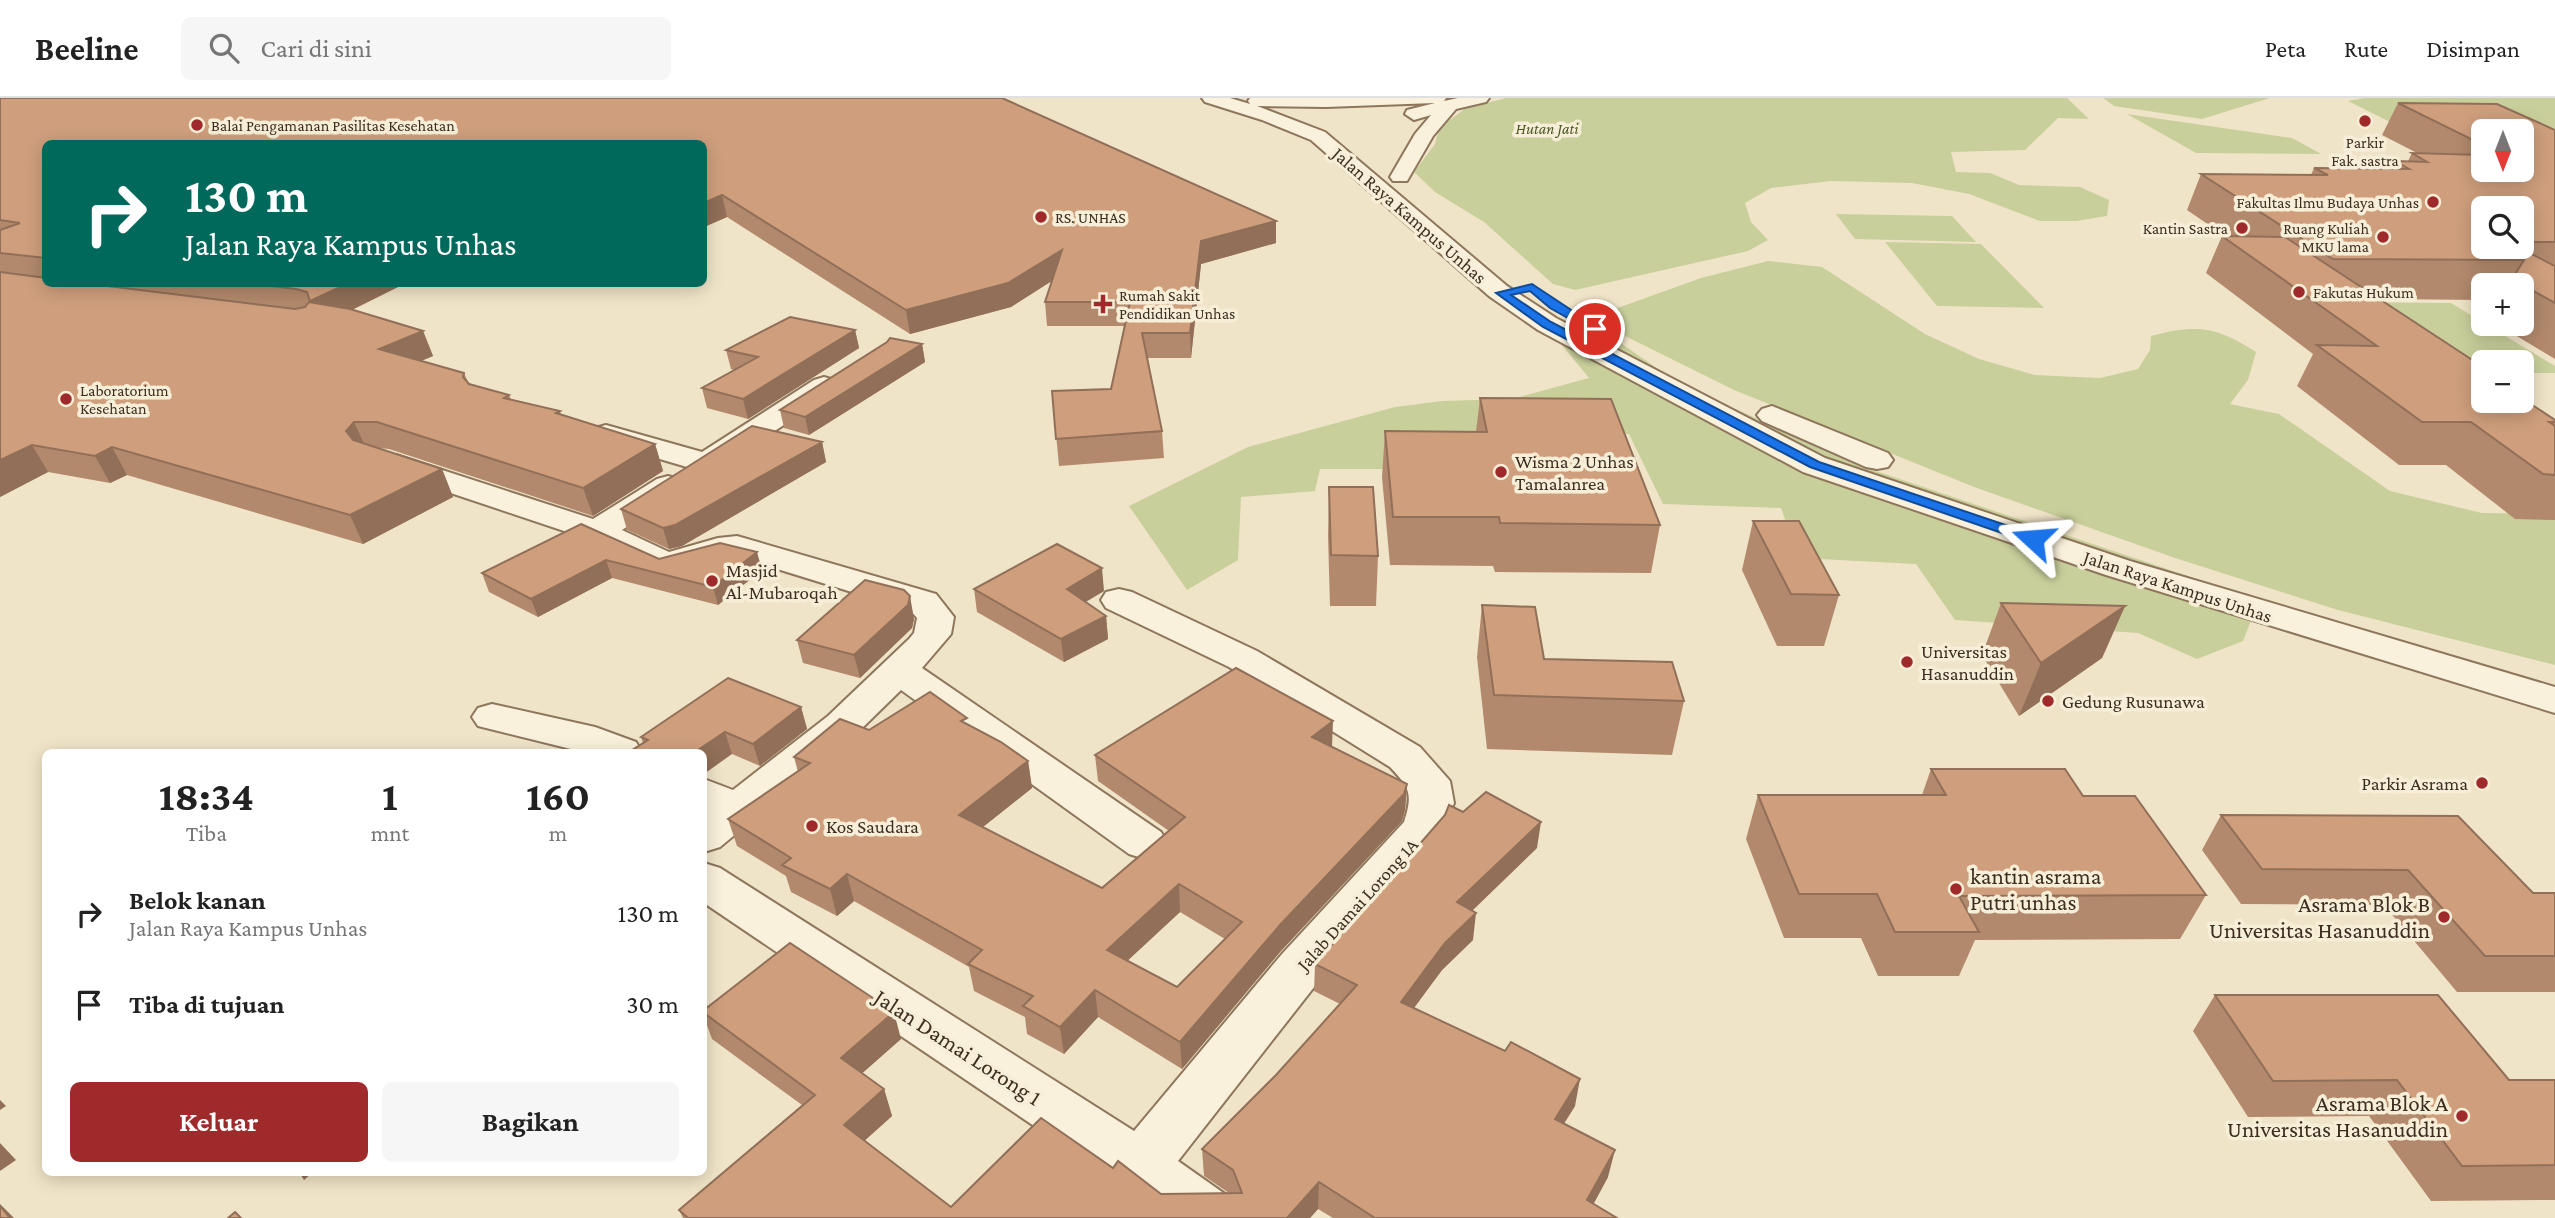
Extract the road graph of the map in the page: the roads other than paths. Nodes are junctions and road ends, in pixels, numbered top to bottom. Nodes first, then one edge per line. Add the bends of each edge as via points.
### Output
1 (1211, 98) edge
2 (1480, 98) edge
3 (1240, 99) edge
4 (1442, 100) edge
5 (1400, 117) dead end
6 (1323, 127) junction
7 (1400, 177) junction
8 (1517, 290) junction
9 (855, 366) edge
10 (585, 428) edge
11 (377, 458) edge
12 (704, 463) junction
13 (597, 531) junction
14 (1119, 600) dead end
15 (897, 669) junction
16 (2555, 678) edge
17 (2555, 700) edge
18 (492, 717) dead end
19 (613, 749) edge
20 (714, 813) edge
21 (1145, 843) dead end
22 (707, 882) edge
23 (1140, 1166) junction
24 (1211, 1218) edge

1 - 6 street, Jalan Raya Kampus Unhas
2 - 4 street
3 - 4 street via 1326,103
3 - 6 street, Jalan Raya Kampus Unhas
4 - 5 street
4 - 6 street
4 - 7 street
6 - 7 street, Jalan Raya Kampus Unhas
6 - 8 street, Jalan Raya Kampus Unhas
7 - 8 street, Jalan Raya Kampus Unhas
8 - 16 street, Jalan Raya Kampus Unhas via 1554,305 1633,351 1848,450 2060,527
8 - 17 street, Jalan Raya Kampus Unhas via 1547,324 1814,465 2145,577
9 - 12 street
10 - 12 street
11 - 13 street
12 - 13 street
13 - 15 street via 664,564 737,546 923,602 936,618 935,629
14 - 23 street, Jalab Damai Lorong 1A via 1243,659 1405,757 1428,781 1432,803 1424,828 1316,948
15 - 20 street via 842,725
15 - 21 street
18 - 19 street via 580,736
22 - 23 street, Jalan Damai Lorong 1
23 - 24 street, Jalan Damai Lorong 1

